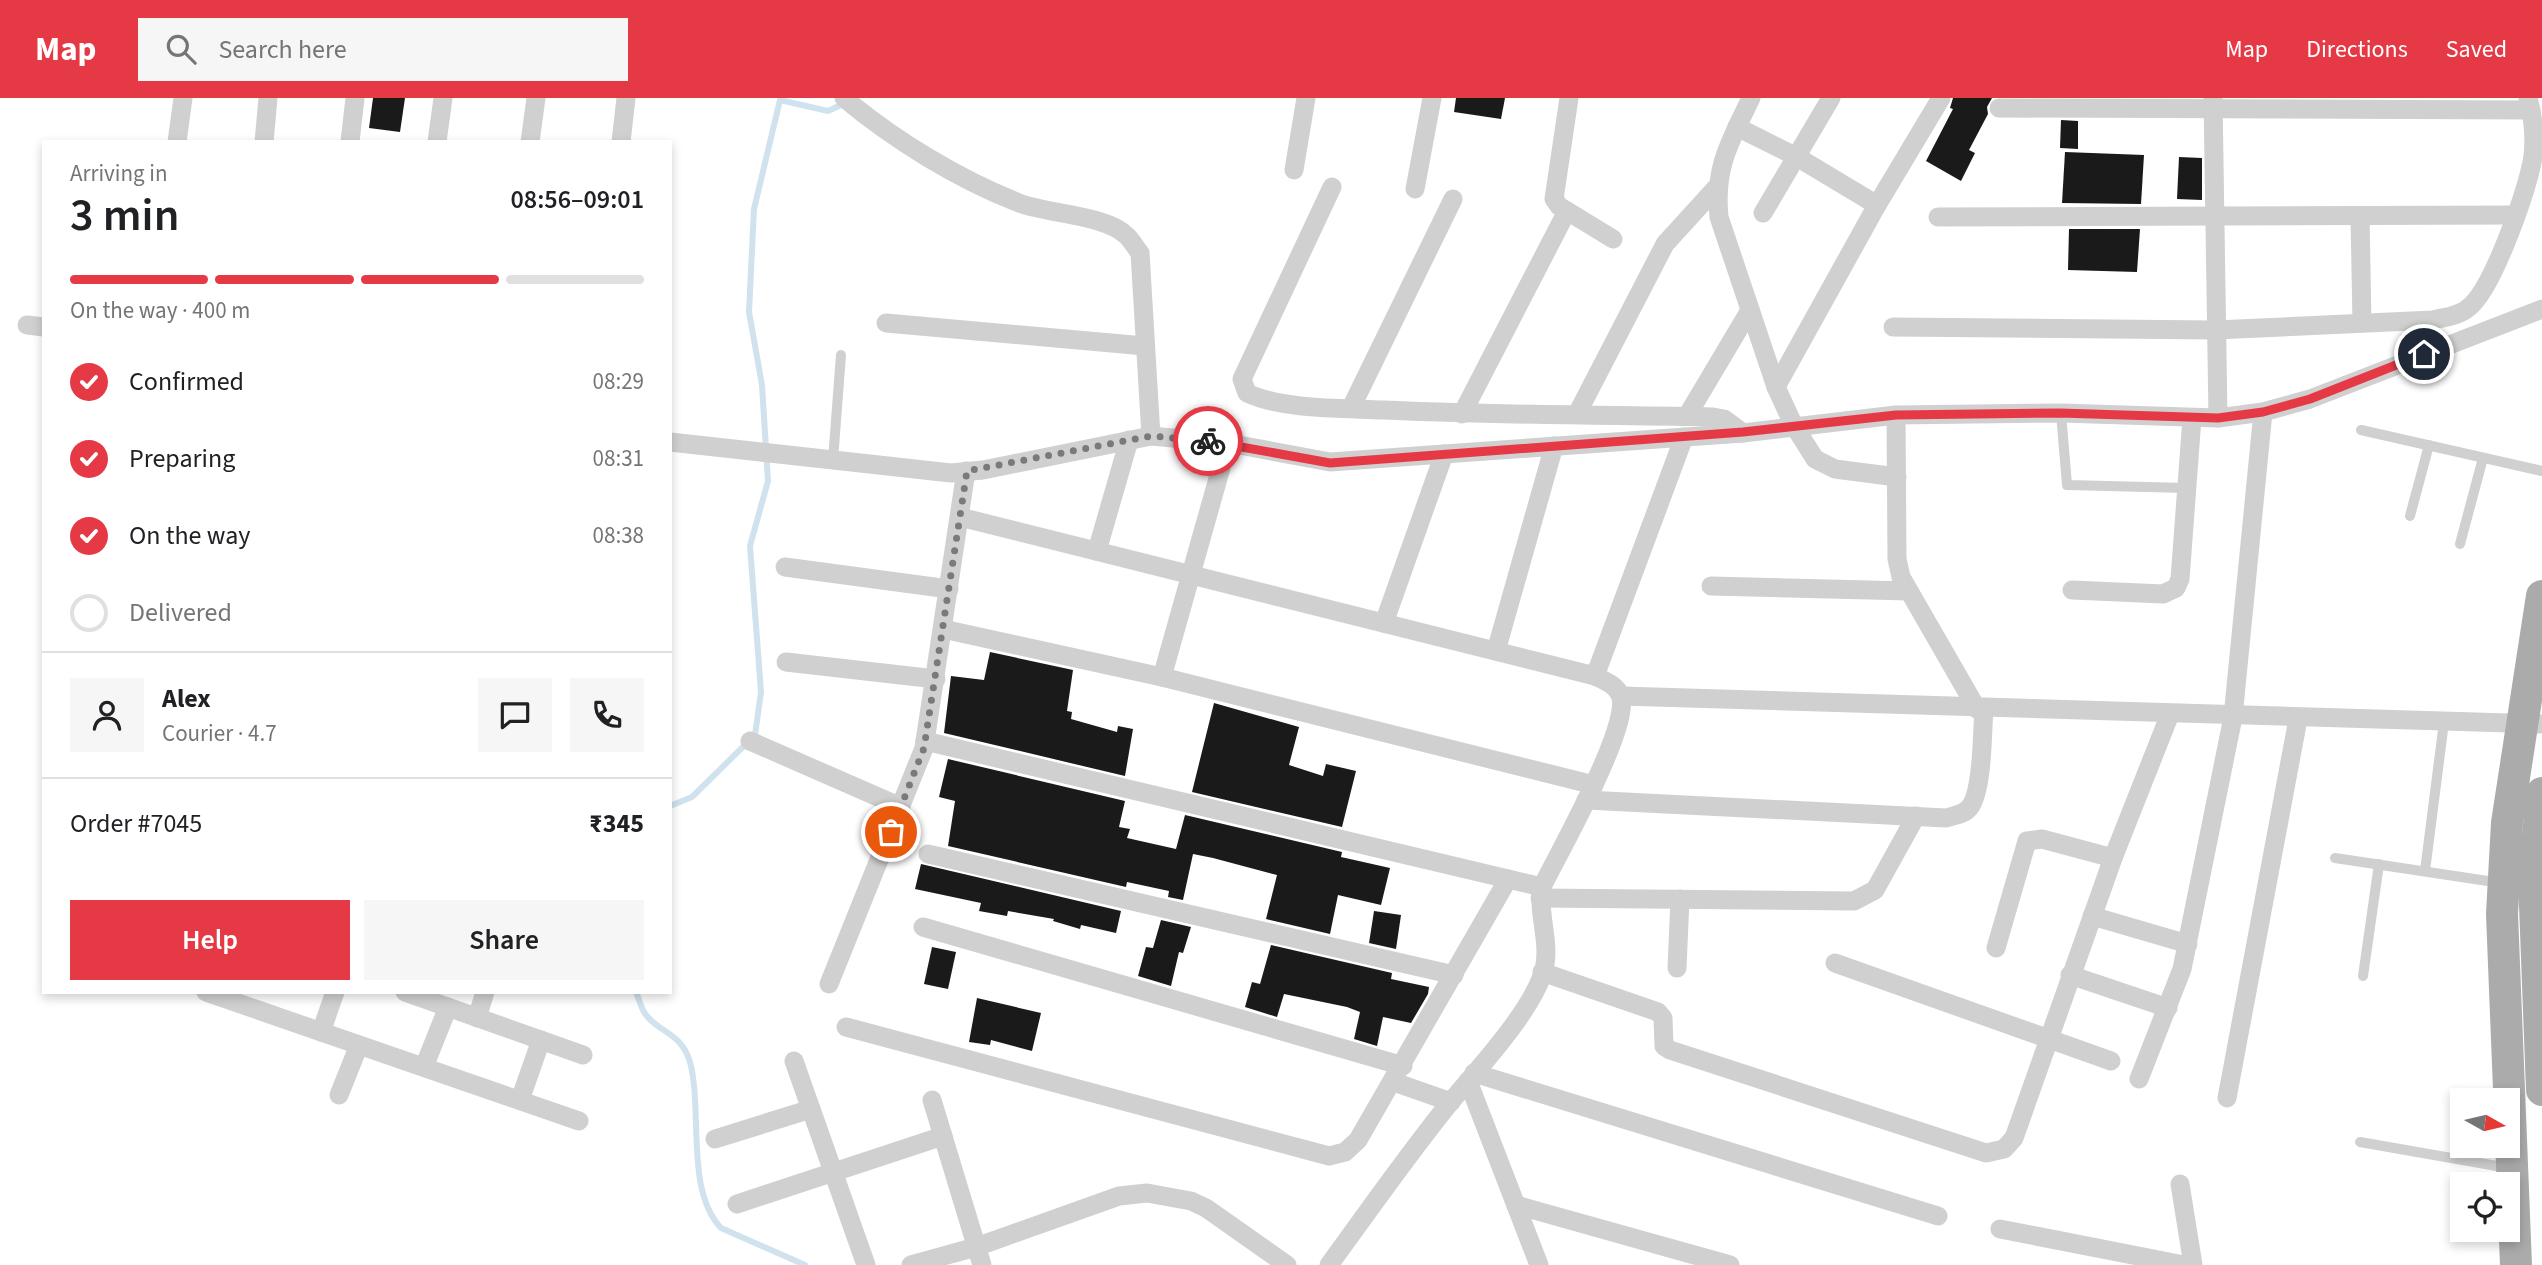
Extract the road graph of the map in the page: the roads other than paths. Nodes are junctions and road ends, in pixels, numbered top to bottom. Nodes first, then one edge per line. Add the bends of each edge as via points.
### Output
1 (183, 98) edge
2 (268, 98) edge
3 (355, 98) edge
4 (443, 98) edge
5 (536, 98) edge
6 (626, 98) edge
7 (844, 98) edge
8 (1306, 98) edge
9 (1432, 98) edge
10 (1569, 98) edge
11 (1751, 98) edge
12 (1831, 98) edge
13 (1941, 98) edge
14 (2213, 102) edge
15 (2535, 102) edge
16 (1999, 107) dead end
17 (1738, 127) junction
18 (177, 140) edge
19 (264, 140) edge
20 (350, 140) edge
21 (438, 140) edge
22 (530, 140) edge
23 (621, 140) edge
24 (1797, 157) junction
25 (1294, 170) dead end
26 (1332, 187) dead end
27 (1716, 188) junction
28 (1415, 189) dead end
29 (1453, 199) dead end
30 (1877, 205) junction
31 (1567, 211) junction
32 (1763, 214) dead end
33 (2514, 215) junction
34 (2360, 216) junction
35 (1938, 217) dead end
36 (2213, 218) junction
37 (1613, 239) dead end
38 (2542, 309) edge
39 (1750, 310) junction
40 (886, 323) dead end
41 (2362, 323) junction
42 (1893, 327) dead end
43 (2215, 330) junction
44 (1145, 346) junction
45 (841, 355) dead end
46 (1776, 387) junction
47 (1351, 408) junction
48 (2263, 412) junction
49 (2060, 413) junction
50 (1462, 414) junction
51 (1577, 414) junction
52 (1896, 415) junction
53 (1687, 416) junction
54 (2192, 418) junction
55 (2218, 418) junction
56 (1793, 425) junction
57 (2361, 430) dead end
58 (1743, 432) junction
59 (1151, 436) junction
60 (1684, 437) junction
61 (1129, 440) junction
62 (672, 442) edge
63 (1228, 443) junction
64 (2429, 445) junction
65 (1554, 446) junction
66 (1444, 454) junction
67 (2483, 458) junction
68 (833, 460) junction
69 (967, 471) junction
70 (2542, 471) edge
71 (1897, 477) junction
72 (2187, 488) junction
73 (2410, 516) dead end
74 (960, 517) junction
75 (2460, 544) dead end
76 (1097, 551) junction
77 (785, 568) dead end
78 (1191, 575) junction
79 (1711, 586) dead end
80 (949, 589) junction
81 (2072, 590) dead end
82 (1909, 591) junction
83 (2542, 596) edge
84 (1384, 623) junction
85 (943, 629) junction
86 (1496, 651) junction
87 (786, 662) dead end
88 (1595, 676) junction
89 (1161, 677) junction
90 (936, 679) junction
91 (1621, 696) junction
92 (1981, 709) junction
93 (2170, 715) junction
94 (2233, 717) junction
95 (2298, 719) junction
96 (2444, 722) junction
97 (2532, 724) edge
98 (750, 741) dead end
99 (925, 741) junction
100 (1590, 792) junction
101 (2542, 793) edge
102 (901, 807) junction
103 (1916, 816) junction
104 (928, 854) dead end
105 (2113, 858) junction
106 (2335, 858) dead end
107 (2379, 864) junction
108 (2425, 871) junction
109 (1508, 878) junction
110 (2504, 883) junction
111 (1541, 892) junction
112 (1680, 900) junction
113 (2092, 916) junction
114 (923, 927) dead end
115 (2188, 944) junction
116 (2539, 947) edge
117 (1996, 948) dead end
118 (1835, 964) dead end
119 (1677, 968) dead end
120 (1542, 972) junction
121 (1454, 975) junction
122 (2070, 975) junction
123 (2363, 976) dead end
124 (829, 984) dead end
125 (212, 994) edge
126 (334, 994) edge
127 (411, 994) edge
128 (484, 994) edge
129 (448, 1007) junction
130 (2168, 1008) junction
131 (477, 1018) junction
132 (846, 1027) dead end
133 (321, 1032) junction
134 (2047, 1039) junction
135 (541, 1040) junction
136 (359, 1045) junction
137 (583, 1055) dead end
138 (794, 1061) dead end
139 (2111, 1061) dead end
140 (424, 1067) junction
141 (1398, 1074) junction
142 (1471, 1077) junction
143 (2139, 1079) dead end
144 (2542, 1090) edge
145 (339, 1095) dead end
146 (2227, 1098) dead end
147 (520, 1100) junction
148 (932, 1100) dead end
149 (1451, 1102) junction
150 (811, 1109) junction
151 (579, 1121) dead end
152 (943, 1136) junction
153 (715, 1139) dead end
154 (2360, 1142) dead end
155 (2511, 1168) junction
156 (833, 1172) junction
157 (2180, 1184) dead end
158 (737, 1204) dead end
159 (1516, 1205) junction
160 (1938, 1216) dead end
161 (2000, 1229) dead end
162 (979, 1256) edge
163 (1277, 1264) edge
164 (866, 1265) edge
165 (911, 1265) edge
166 (1329, 1265) edge
167 (1539, 1265) edge
168 (1730, 1265) edge
169 (2184, 1265) edge
170 (2193, 1265) edge
171 (2516, 1265) edge

1 - 18 street
2 - 19 street
3 - 20 street
4 - 21 street
5 - 22 street
6 - 23 street
7 - 44 street via 864,116 951,169 1021,204 1109,225 1126,234 1140,253
8 - 25 street
9 - 28 street
10 - 31 street via 1553,187 1554,199
11 - 17 street
12 - 24 street
13 - 30 street
14 - 15 street
14 - 16 street
14 - 36 street
15 - 33 street via 2531,166
17 - 24 street
17 - 27 street via 1722,161
24 - 30 street
24 - 32 street
26 - 47 street via 1242,379 1243,387 1263,400
27 - 39 street via 1719,217
27 - 51 street via 1665,244
29 - 47 street
30 - 46 street
31 - 37 street
31 - 50 street
33 - 34 street
33 - 41 street via 2496,266 2470,308 2433,320
34 - 36 street
34 - 41 street
35 - 36 street
36 - 43 street
38 - 48 street via 2310,399
39 - 46 street
39 - 53 street
40 - 44 street
41 - 43 street
42 - 43 street
43 - 55 street
44 - 59 street
45 - 68 lane
46 - 56 street
47 - 50 street
48 - 55 street
48 - 94 street
49 - 52 street
49 - 54 street
49 - 72 lane via 2067,485
50 - 51 street
51 - 53 street
52 - 56 street
52 - 71 street
53 - 58 street via 1724,419
54 - 55 street
54 - 72 street
56 - 58 street
56 - 71 street via 1815,459 1835,470
57 - 64 lane
58 - 60 street
59 - 61 street
59 - 63 street
60 - 65 street
60 - 88 street
61 - 69 street
61 - 76 street
62 - 68 street
63 - 66 street via 1330,463
63 - 78 street
64 - 67 lane
64 - 73 lane
65 - 66 street
65 - 86 street
66 - 84 street
67 - 70 lane
67 - 75 lane
68 - 69 street
69 - 74 street
71 - 82 street via 1897,559
72 - 81 street via 2176,588 2163,594
74 - 76 street
74 - 80 street
76 - 78 street
77 - 80 street
78 - 84 street
78 - 89 street
79 - 82 street
80 - 85 street
82 - 92 street
83 - 97 main road
84 - 86 street
85 - 89 street
85 - 90 street
86 - 88 street
87 - 90 street
88 - 91 street via 1613,685
89 - 100 street
90 - 99 street
91 - 92 street
91 - 100 street via 1622,719
92 - 93 street
92 - 103 street via 1976,792 1971,806 1963,814 1946,818
93 - 94 street
93 - 105 street
94 - 95 street
94 - 115 street
95 - 96 street
95 - 146 street
96 - 97 street
96 - 108 lane
97 - 110 main road via 2507,822
98 - 102 street
99 - 102 street
99 - 109 street
100 - 103 street
100 - 111 street
101 - 116 main road via 2534,879
102 - 124 street
103 - 112 street via 1875,890 1865,898
104 - 121 street
105 - 113 street
105 - 117 street via 2042,839 2027,841
106 - 107 lane
107 - 108 lane
107 - 123 lane
108 - 110 lane
109 - 111 street
109 - 121 street
110 - 155 main road
111 - 112 street
111 - 120 street via 1547,954
112 - 119 street
113 - 115 street
113 - 122 street
114 - 141 street
115 - 130 street
116 - 144 main road
118 - 134 street
120 - 134 street via 1658,1013 1663,1018 1664,1045 1670,1050 1986,1153 2004,1149 2014,1138
120 - 142 street via 1522,1010
121 - 141 street
122 - 130 street
122 - 134 street
125 - 133 street
126 - 133 street
127 - 129 street
128 - 131 street
129 - 131 street
129 - 140 street
130 - 143 street
131 - 135 street
132 - 141 street via 1329,1156 1345,1152 1358,1140
133 - 136 street
134 - 139 street
135 - 137 street
135 - 147 street
136 - 140 street
136 - 145 street
138 - 150 street
140 - 147 street
141 - 149 street
142 - 149 street
142 - 159 street
142 - 160 street
147 - 151 street
148 - 152 street
149 - 166 street
150 - 153 street
150 - 156 street
152 - 156 street
152 - 162 street
154 - 155 lane
155 - 171 main road
156 - 158 street
156 - 164 street
157 - 170 street
159 - 167 street
159 - 168 street
161 - 169 street
162 - 163 street via 1119,1196 1147,1193 1206,1208
162 - 165 street

